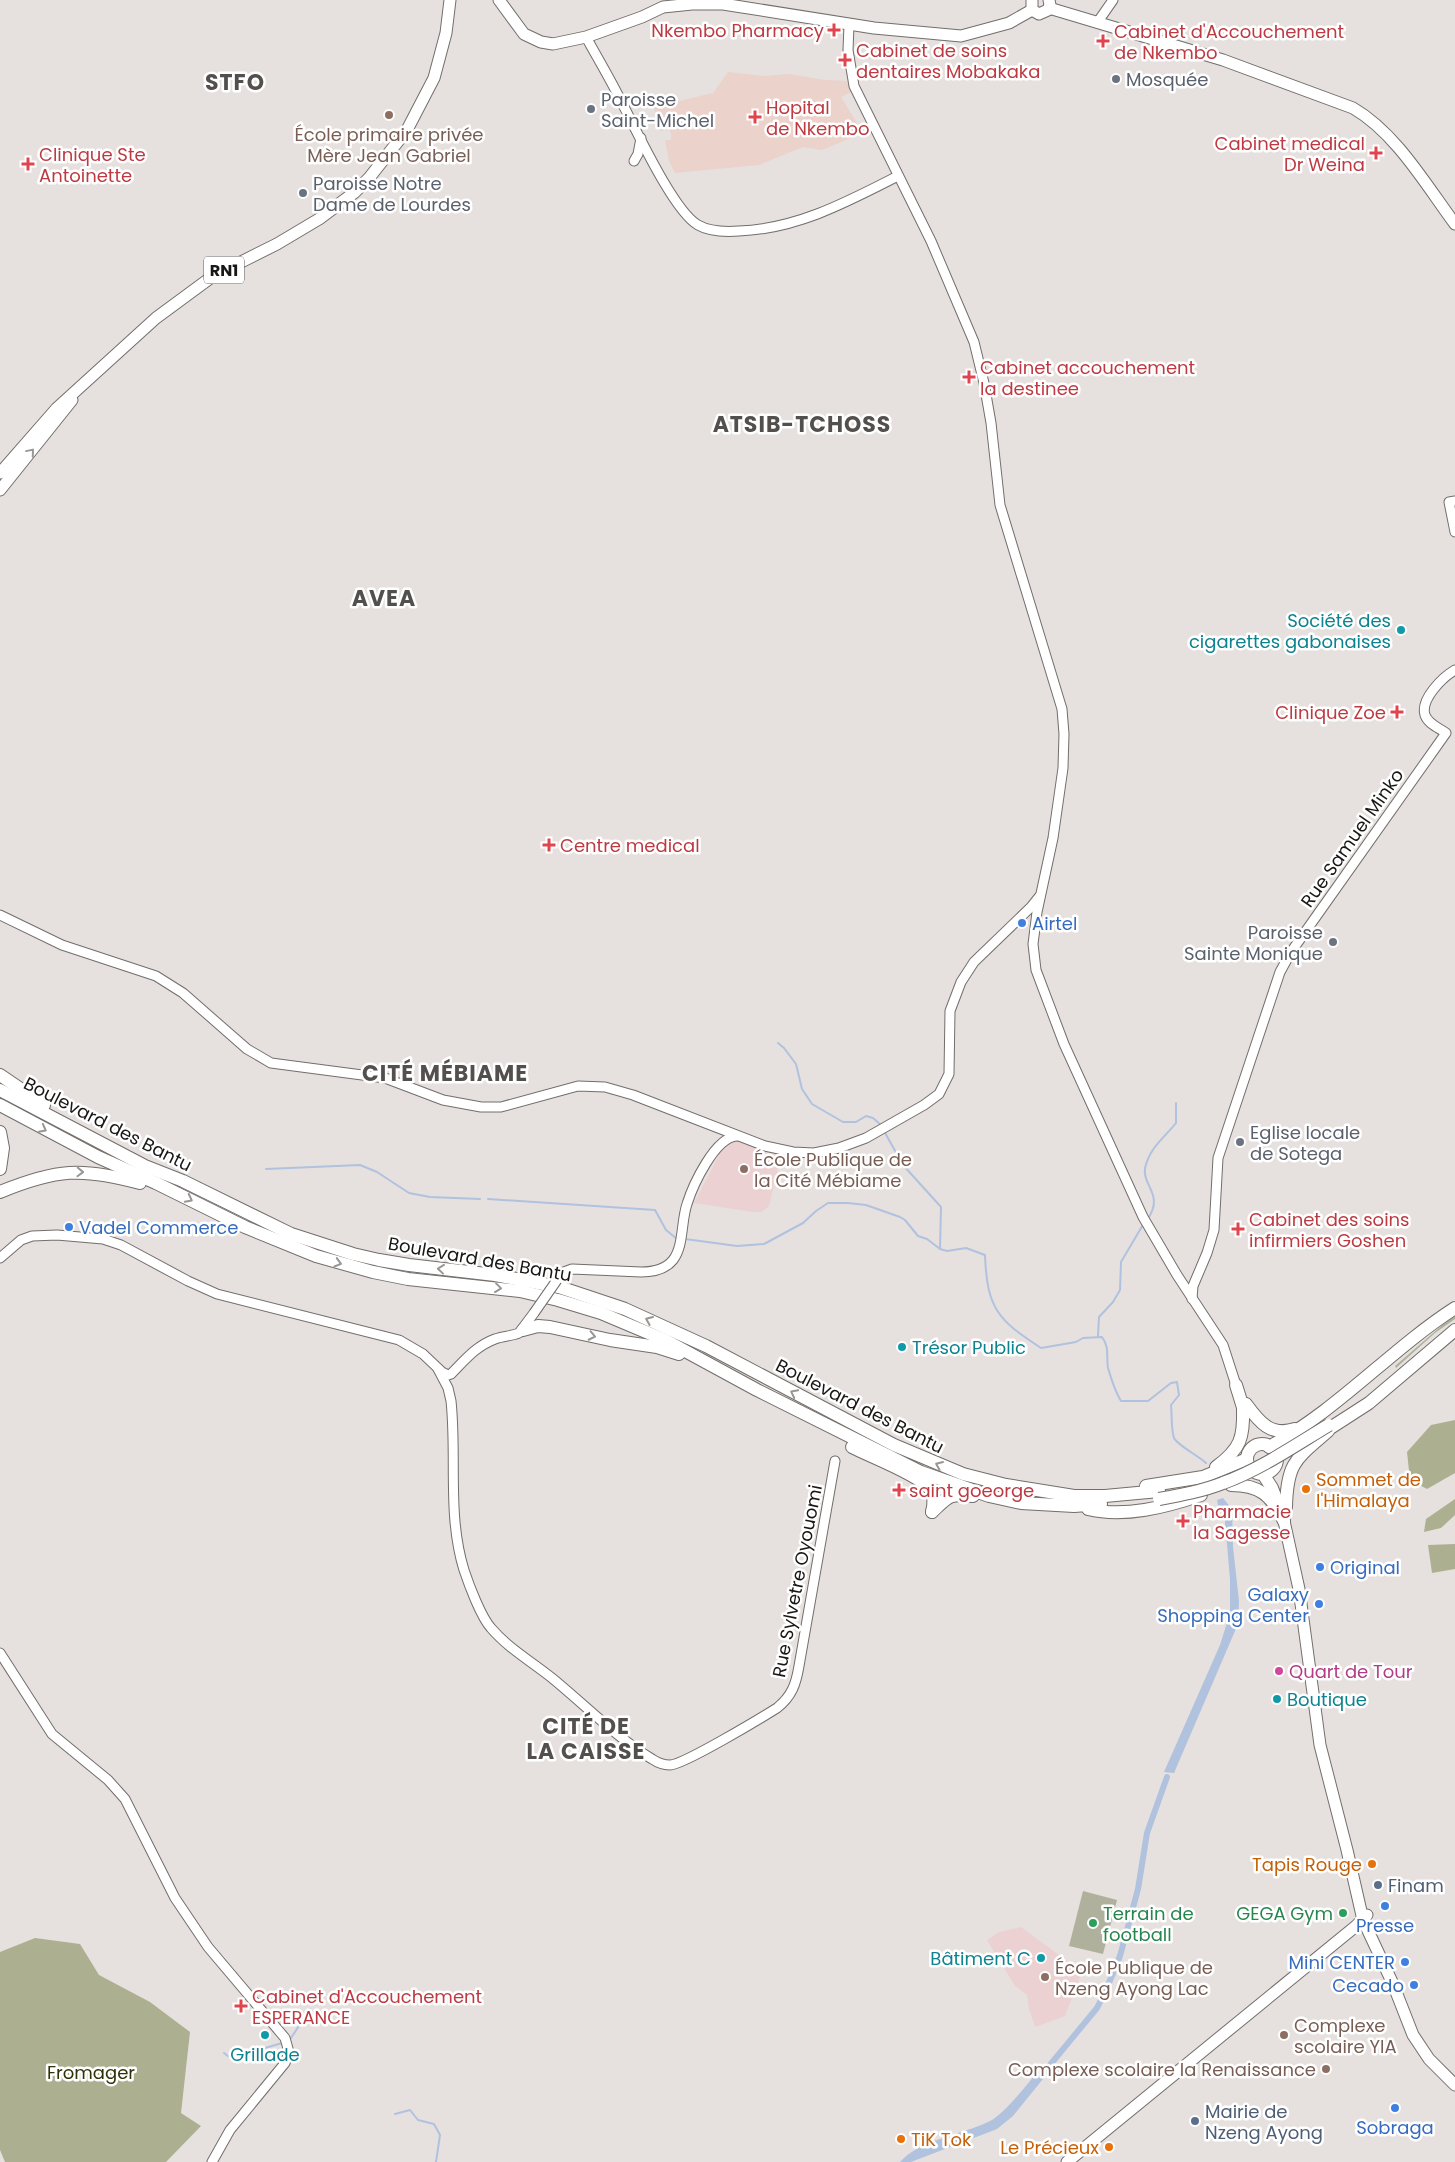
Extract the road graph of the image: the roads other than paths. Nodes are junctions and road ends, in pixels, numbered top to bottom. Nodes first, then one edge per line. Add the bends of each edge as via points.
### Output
1 (446, 0) edge
2 (450, 0) edge
3 (455, 0) edge
4 (499, 0) edge
5 (1113, 0) edge
6 (1049, 4) edge
7 (1032, 5) edge
8 (1097, 23) junction
9 (849, 24) junction
10 (447, 27) junction
11 (586, 37) junction
12 (640, 138) junction
13 (653, 161) junction
14 (898, 176) junction
15 (1455, 224) edge
16 (5, 476) edge
17 (0, 490) edge
18 (0, 497) edge
19 (1451, 503) edge
20 (1455, 532) edge
21 (1455, 670) edge
22 (1040, 895) junction
23 (0, 915) edge
24 (1021, 916) junction
25 (1035, 925) junction
26 (0, 1075) edge
27 (0, 1090) edge
28 (0, 1105) edge
29 (712, 1126) junction
30 (0, 1132) edge
31 (737, 1136) junction
32 (713, 1152) junction
33 (134, 1160) junction
34 (0, 1169) edge
35 (156, 1183) junction
36 (0, 1192) edge
37 (0, 1258) edge
38 (1199, 1271) junction
39 (1177, 1275) junction
40 (1192, 1299) junction
41 (1455, 1309) edge
42 (534, 1313) junction
43 (1455, 1325) edge
44 (544, 1326) junction
45 (523, 1330) junction
46 (1455, 1330) edge
47 (457, 1368) junction
48 (438, 1369) junction
49 (719, 1369) junction
50 (1236, 1385) joint
51 (450, 1393) junction
52 (1244, 1406) junction
53 (798, 1411) junction
54 (1330, 1424) junction
55 (1307, 1425) junction
56 (1266, 1446) junction
57 (1248, 1455) junction
58 (835, 1461) dead end
59 (1267, 1470) junction
60 (1204, 1476) junction
61 (1231, 1485) junction
62 (1049, 1492) junction
63 (1159, 1495) junction
64 (989, 1496) junction
65 (1074, 1506) junction
66 (1286, 1507) junction
67 (1284, 1521) junction
68 (0, 1654) edge
69 (1366, 1921) junction
70 (1455, 2085) edge
71 (212, 2162) edge
72 (1068, 2162) edge

1 - 10 main road
2 - 10 main road, RN1
3 - 10 main road
4 - 11 main road via 518,29 535,40 554,44
5 - 8 street
6 - 7 main road via 1042,14
6 - 8 main road
7 - 9 main road via 1017,20 961,36
8 - 15 main road via 1223,60 1368,116 1391,140
9 - 11 main road via 735,6 692,4 663,7 642,18
9 - 14 street via 848,50 854,86
10 - 16 main road, RN1 via 434,78 407,130 377,170 355,192 319,219 212,276 156,318 57,408
11 - 12 street
12 - 13 street
12 - 13 street via 634,161 645,157
13 - 14 street via 673,196 692,220 705,228 722,232 759,230 798,222 854,199
14 - 22 street via 931,241 974,342 991,423 1000,505 1062,709 1061,787
16 - 17 main road, RN1
16 - 18 main road
19 - 20 street
21 - 38 street, Rue Samuel Minko via 1436,688 1424,712 1446,733 1280,972 1218,1158 1214,1230
22 - 24 street
22 - 25 street
23 - 29 street via 62,946 156,976 182,993 247,1049 271,1063 385,1078 443,1100 475,1106 501,1107 569,1088 598,1086 633,1095
24 - 25 street via 1031,915
24 - 31 street via 974,962 958,987 950,1011 950,1066 944,1088 933,1099 883,1129 845,1146 814,1154 774,1149
25 - 39 street via 1033,953 1040,984 1064,1044 1145,1221
26 - 33 highway
27 - 33 highway, Boulevard des Bantu
28 -> 35 highway, Boulevard des Bantu via 98,1157
29 - 31 street
29 - 32 street via 717,1134
30 - 34 highway via 3,1148
31 - 32 street via 724,1140
32 - 42 street, bridge via 686,1204 676,1255 665,1267 652,1272 572,1269 557,1280
62 -> 33 highway, Boulevard des Bantu via 978,1479 946,1468 840,1418 682,1335 604,1301 515,1278 409,1265 345,1252 280,1229
36 -> 35 highway via 66,1172 94,1172 140,1183
35 -> 49 highway, Boulevard des Bantu via 245,1227 316,1256 388,1275 502,1288 558,1300 638,1327
37 - 48 street via 21,1240 32,1236 104,1239 202,1288 399,1340 423,1354
38 - 39 street via 1187,1280
38 - 40 street
39 - 40 street
40 - 50 street via 1223,1345
41 - 54 highway
41 - 55 highway via 1398,1349
42 - 44 highway via 535,1321
42 - 45 street
43 - 54 highway
44 - 45 highway
44 -> 49 highway via 657,1347
45 - 47 street via 487,1343 468,1355
46 - 54 highway via 1369,1403
47 - 48 street via 448,1375
47 - 51 street
48 - 51 street
49 - 53 highway, Boulevard des Bantu
50 - 52 highway
51 - 58 street, Rue Sylvetre Oyouomi via 457,1541 469,1584 489,1626 624,1738 662,1764 671,1765 691,1757 777,1708 791,1693 799,1666
52 - 55 highway via 1270,1430 1282,1432
52 - 56 highway
52 - 57 highway via 1249,1428
52 - 60 highway via 1243,1434 1238,1445 1230,1457
53 - 64 highway, Boulevard des Bantu via 921,1472
53 - 64 highway via 805,1422 923,1482 932,1494 932,1512 953,1495
54 - 59 highway
54 - 63 highway, bridge via 1290,1450 1231,1480 1202,1490
54 - 66 highway via 1296,1460 1289,1478
55 - 56 highway
56 - 57 highway via 1255,1446
56 - 59 highway via 1274,1452
57 - 59 highway via 1249,1467
57 - 60 highway
59 - 61 highway
59 - 66 highway
59 - 67 highway
60 - 62 highway via 1128,1488
61 - 65 highway via 1181,1502 1132,1511 1109,1512
61 - 67 highway via 1258,1489 1273,1502
62 - 63 highway, Boulevard des Bantu via 1082,1496
63 - 65 highway, Boulevard des Bantu
64 - 65 highway, Boulevard des Bantu via 1021,1503
66 - 69 main road via 1301,1562 1326,1742 1350,1835
67 - 69 main road via 1299,1589 1318,1738
68 - 71 street via 52,1734 121,1793 175,1898 208,1947 276,2025 288,2044 285,2063 230,2130
69 - 70 main road via 1413,2035 1429,2060
69 - 72 main road

